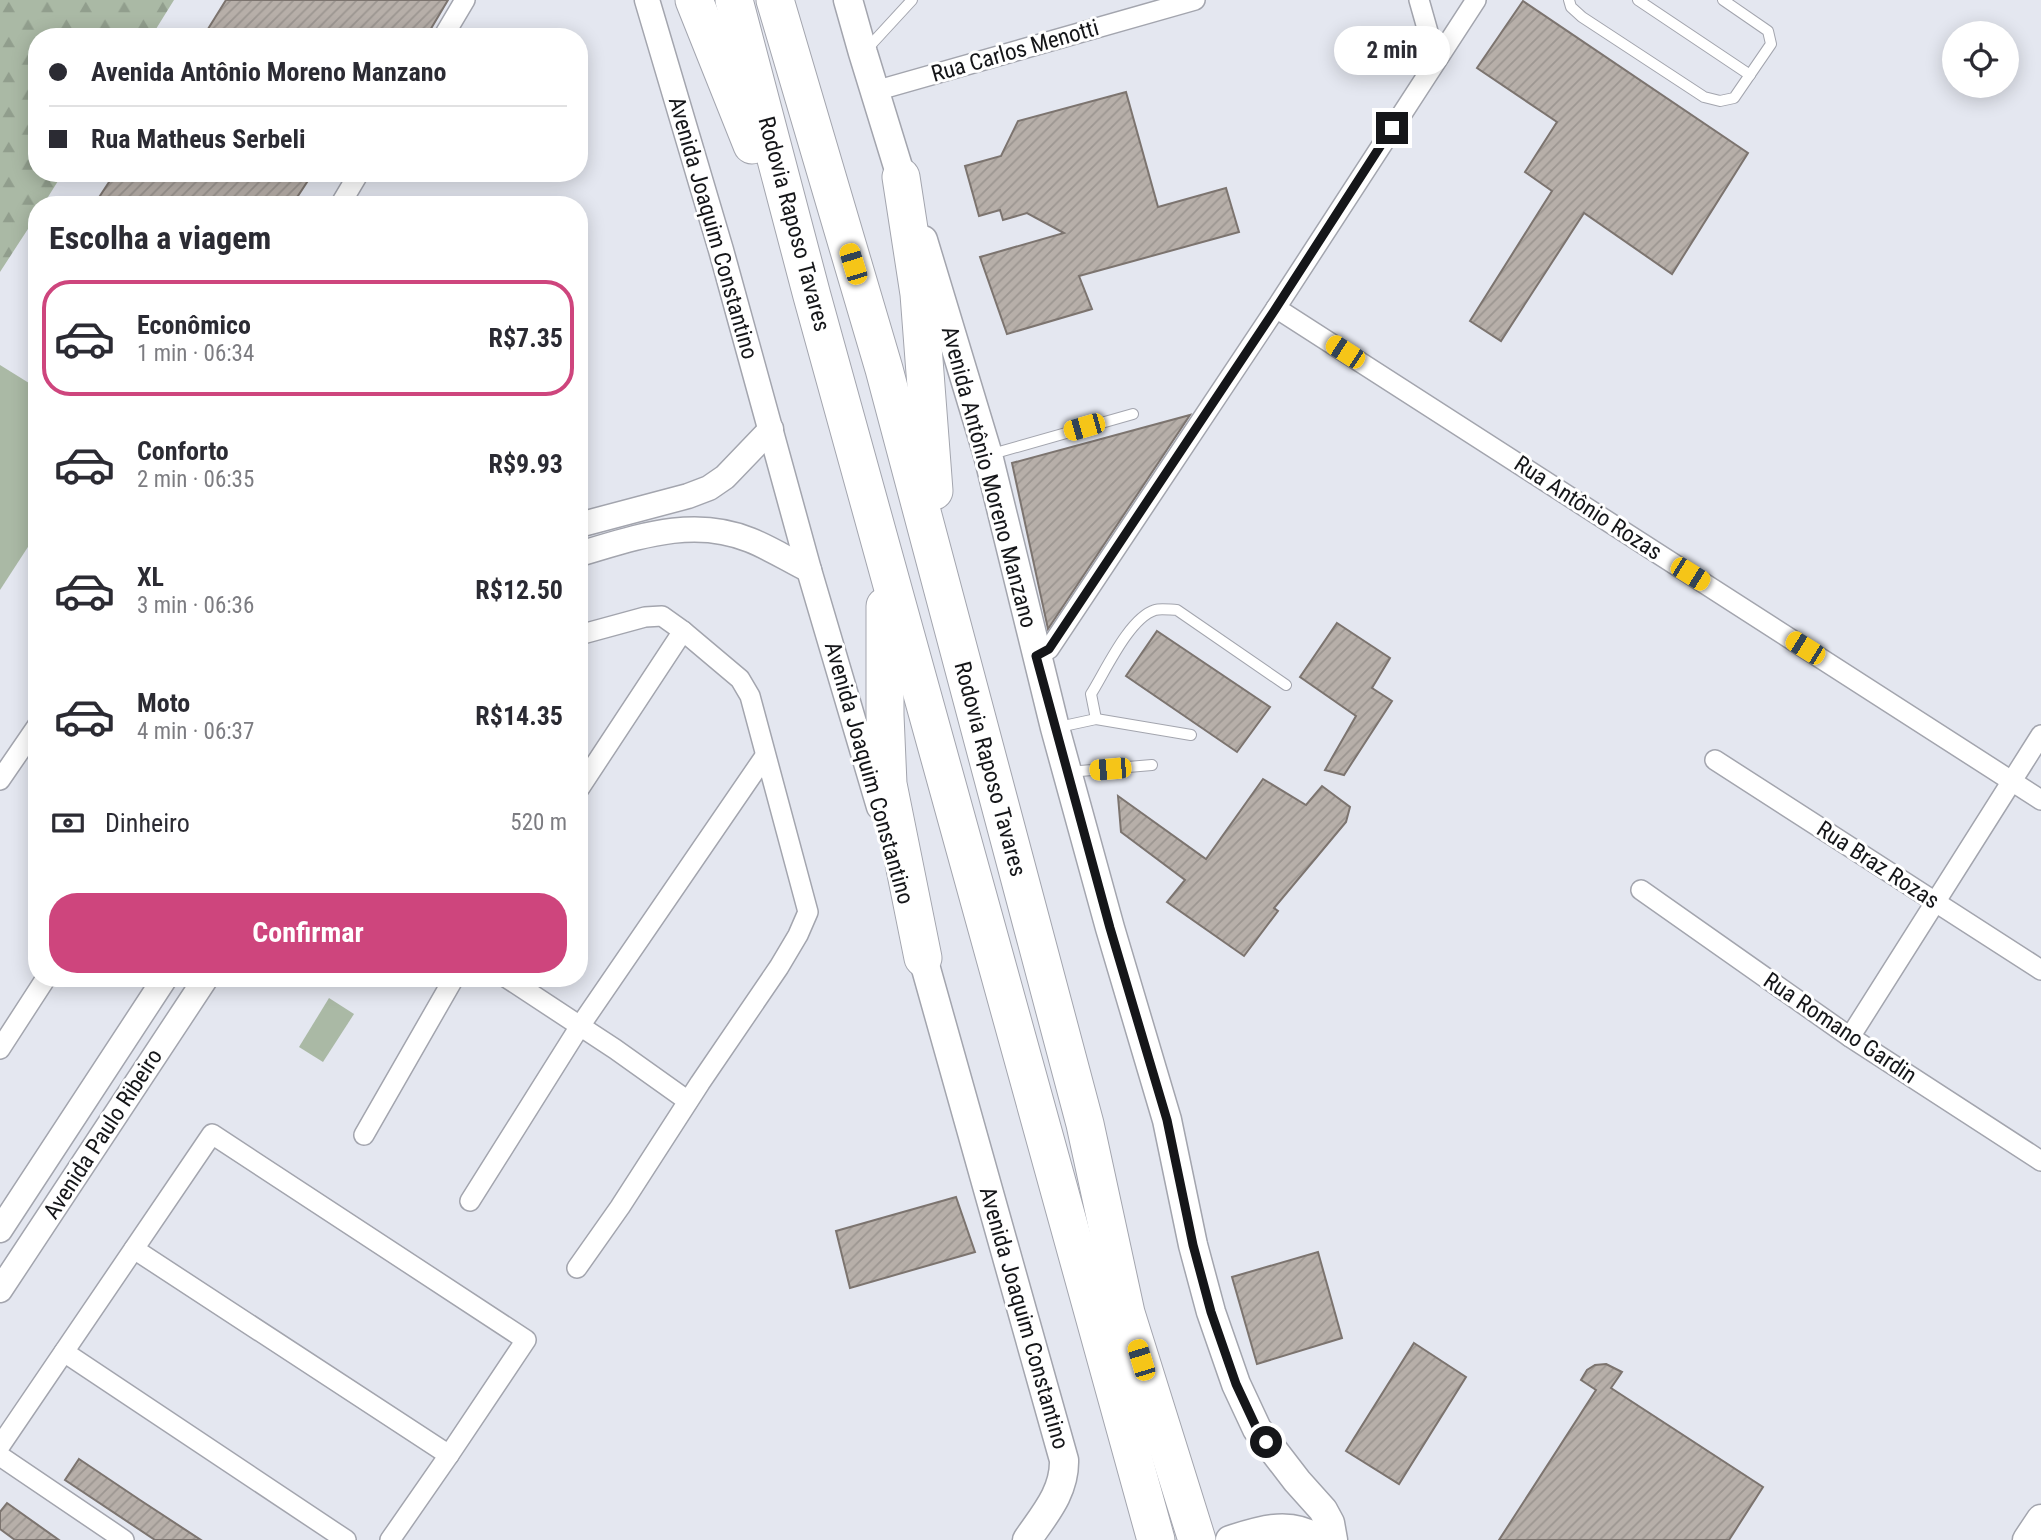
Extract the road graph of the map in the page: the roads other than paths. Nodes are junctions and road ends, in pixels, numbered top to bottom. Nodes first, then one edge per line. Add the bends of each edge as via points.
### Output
1 (465, 0) edge
2 (647, 0) edge
3 (694, 0) edge
4 (734, 0) edge
5 (775, 0) edge
6 (848, 0) edge
7 (912, 0) edge
8 (1195, 0) edge
9 (1419, 0) edge
10 (1476, 0) edge
11 (1569, 0) edge
12 (1638, 0) edge
13 (1723, 0) edge
14 (448, 28) edge
15 (863, 53) junction
16 (1436, 60) junction
17 (1750, 75) junction
18 (875, 91) junction
19 (901, 177) junction
20 (813, 296) junction
21 (1276, 308) junction
22 (1133, 414) dead end
23 (771, 429) junction
24 (988, 455) junction
25 (588, 523) edge
26 (588, 551) edge
27 (886, 560) junction
28 (809, 569) junction
29 (683, 631) junction
30 (588, 633) edge
31 (1036, 656) junction
32 (1286, 685) dead end
33 (1096, 719) junction
34 (1055, 728) junction
35 (1191, 735) dead end
36 (2041, 735) edge
37 (28, 739) edge
38 (985, 746) junction
39 (765, 756) junction
40 (1715, 760) dead end
41 (1152, 765) dead end
42 (1068, 772) junction
43 (588, 775) edge
44 (0, 780) edge
45 (2012, 781) junction
46 (2041, 800) edge
47 (1641, 890) dead end
48 (1936, 902) junction
49 (923, 958) junction
50 (2041, 970) edge
51 (41, 987) edge
52 (159, 987) edge
53 (200, 987) edge
54 (449, 987) edge
55 (521, 987) edge
56 (580, 1026) junction
57 (1850, 1037) junction
58 (0, 1049) edge
59 (688, 1101) junction
60 (364, 1135) dead end
61 (2041, 1161) edge
62 (470, 1201) dead end
63 (0, 1230) edge
64 (134, 1250) junction
65 (577, 1268) dead end
66 (0, 1290) edge
67 (64, 1352) junction
68 (0, 1446) edge
69 (449, 1455) junction
70 (0, 1456) edge
71 (2041, 1519) edge
72 (1266, 1536) edge
73 (124, 1540) edge
74 (346, 1540) edge
75 (390, 1540) edge
76 (1027, 1540) edge
77 (1156, 1540) edge
78 (1196, 1540) edge
79 (1230, 1540) edge
80 (1320, 1540) edge
81 (1333, 1540) edge
82 (2027, 1540) edge

1 - 14 street
2 - 23 street, Avenida Joaquim Constantino
3 - 20 highway
4 - 20 highway, Rodovia Raposo Tavares
5 - 38 highway, Rodovia Raposo Tavares via 884,369
6 - 15 main road, Avenida Antônio Moreno Manzano
7 - 15 lane
8 - 18 street, Rua Carlos Menotti
9 - 16 street
10 - 16 street
11 - 17 lane via 1582,17 1704,97 1734,98
12 - 17 lane
13 - 17 lane via 1768,31 1771,44
15 - 18 main road, Avenida Antônio Moreno Manzano
16 - 21 street
18 - 19 main road, Avenida Antônio Moreno Manzano
19 - 24 main road, Avenida Antônio Moreno Manzano
19 - 38 highway via 919,294 935,506
20 - 27 highway, Rodovia Raposo Tavares
21 - 31 street via 1049,649
21 - 45 street, Rua Antônio Rozas
22 - 24 lane
23 - 25 street via 709,488
23 - 28 street, Avenida Joaquim Constantino
24 - 31 main road, Avenida Antônio Moreno Manzano
26 - 28 street via 660,531 694,529 749,539
27 - 49 highway via 888,784
27 - 77 highway, Rodovia Raposo Tavares
28 - 49 street, Avenida Joaquim Constantino
29 - 30 street via 662,616 654,616
29 - 39 street via 743,683
29 - 43 street
31 - 34 main road, Avenida Antônio Moreno Manzano
32 - 33 lane via 1177,610 1156,610 1140,619 1091,694
33 - 34 lane
33 - 35 lane
34 - 42 main road, Avenida Antônio Moreno Manzano
36 - 45 street
37 - 44 street
38 - 78 highway, Rodovia Raposo Tavares via 1085,1124 1126,1313
39 - 56 street
39 - 59 street via 808,906 807,919
40 - 48 street, Rua Braz Rozas
41 - 42 lane
42 - 81 main road, Avenida Antônio Moreno Manzano via 1167,1120 1215,1324 1257,1429 1323,1510
45 - 46 street, Rua Antônio Rozas
45 - 48 street
47 - 57 street, Rua Romano Gardin
48 - 50 street, Rua Braz Rozas
48 - 57 street
49 - 76 main road, Avenida Joaquim Constantino via 1064,1460 1060,1489
51 - 58 street
52 - 63 street
53 - 66 street, Avenida Paulo Ribeiro
54 - 60 street
55 - 56 street
56 - 59 street
56 - 62 street
57 - 61 street, Rua Romano Gardin
59 - 65 street
64 - 67 street
64 - 69 street
64 - 69 street via 212,1134 223,1141 526,1340
67 - 68 street
67 - 74 street
69 - 75 street
70 - 73 street
71 - 82 main road
72 - 79 main road
72 - 80 main road via 1270,1528 1291,1528

